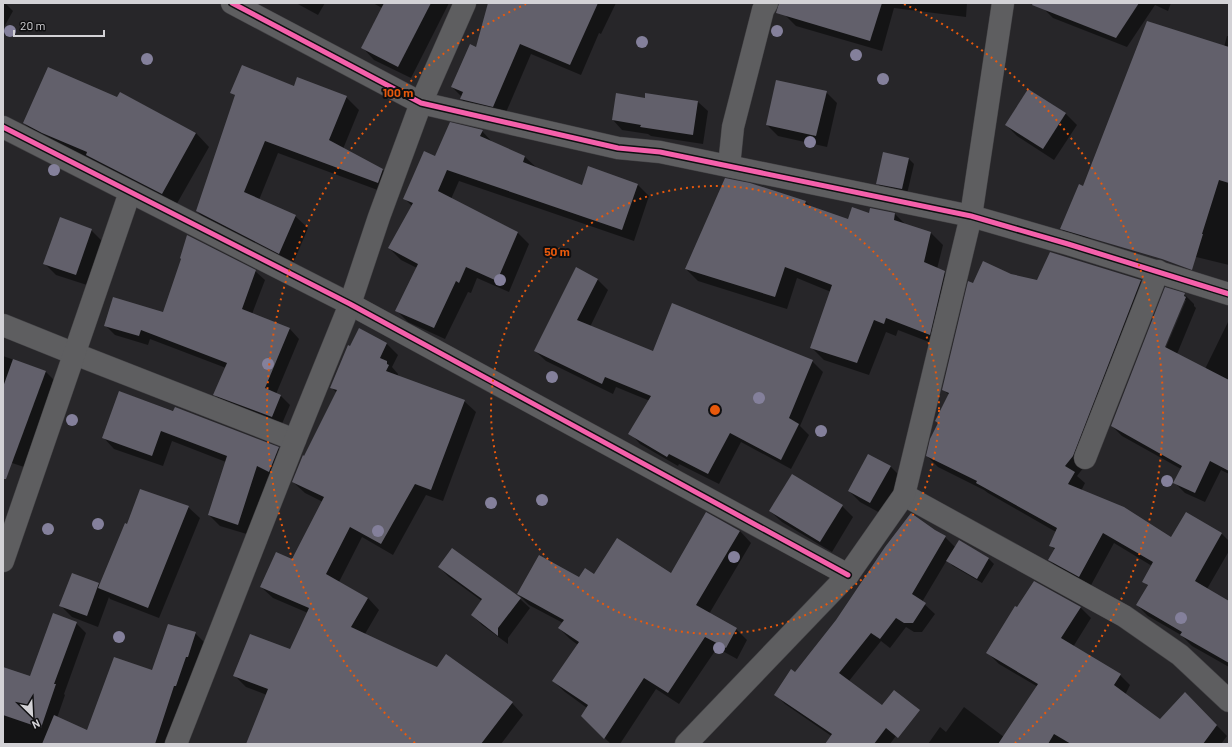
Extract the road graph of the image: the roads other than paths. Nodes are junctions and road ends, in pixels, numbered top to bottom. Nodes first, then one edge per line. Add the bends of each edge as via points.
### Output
1 (232, 3) edge
2 (465, 3) edge
3 (767, 3) edge
4 (1003, 3) edge
5 (421, 103) junction
6 (3, 127) edge
7 (729, 166) junction
8 (130, 192) junction
9 (971, 216) junction
10 (1158, 271) junction
11 (1229, 294) edge
12 (350, 304) junction
13 (3, 324) edge
14 (75, 354) junction
15 (295, 440) junction
16 (1084, 458) dead end
17 (904, 495) junction
18 (3, 561) edge
19 (848, 575) junction
20 (1229, 702) edge
21 (176, 744) edge
22 (686, 744) edge

1 - 5 street
2 - 5 street
3 - 7 street via 762,10 733,127
4 - 9 street
5 - 7 street via 618,148 660,152
5 - 12 street
6 - 8 street
7 - 9 street
8 - 12 street
8 - 14 street
9 - 10 street
9 - 17 street
10 - 11 street
10 - 16 street
12 - 15 street
12 - 19 street
13 - 14 street
14 - 15 street
14 - 18 street
15 - 21 street
17 - 19 street
17 - 20 street via 1124,616 1180,655
19 - 22 street

